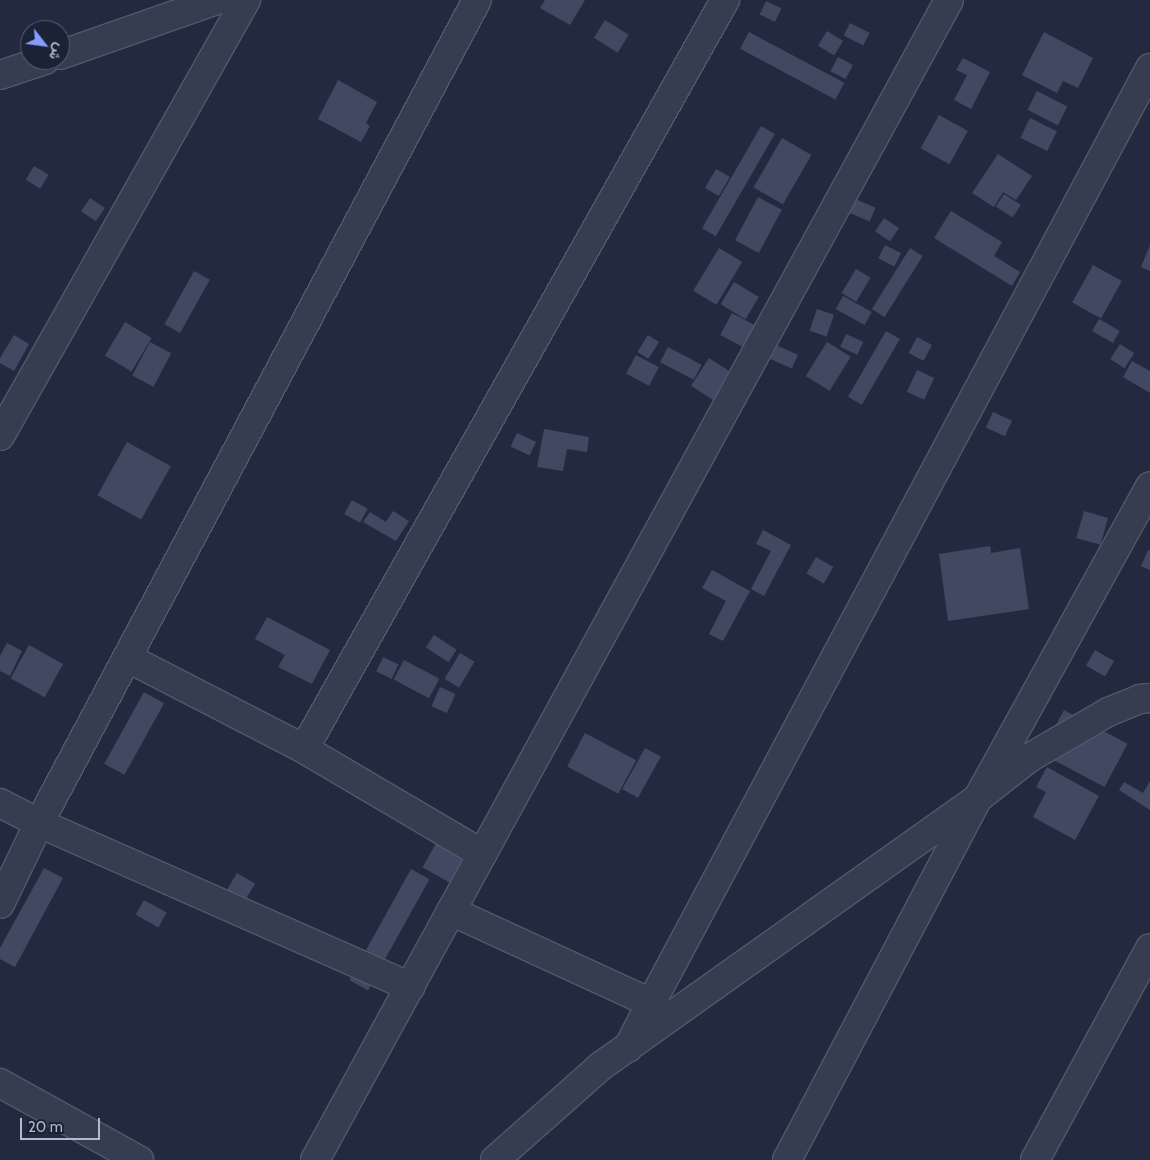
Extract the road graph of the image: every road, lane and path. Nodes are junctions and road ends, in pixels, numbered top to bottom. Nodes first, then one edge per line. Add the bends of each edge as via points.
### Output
1 (217, 0) edge
2 (246, 0) edge
3 (477, 0) edge
4 (725, 0) edge
5 (949, 0) edge
6 (70, 51) edge
7 (20, 68) edge
8 (1150, 68) edge
9 (0, 75) edge
10 (0, 436) edge
11 (1150, 486) edge
12 (128, 658) junction
13 (1150, 698) edge
14 (304, 749) junction
15 (978, 798) junction
16 (0, 803) edge
17 (39, 823) junction
18 (482, 854) junction
19 (0, 904) edge
20 (451, 911) junction
21 (1150, 948) edge
22 (410, 987) junction
23 (651, 1002) junction
24 (628, 1048) junction
25 (0, 1083) edge
26 (139, 1160) edge
27 (315, 1160) edge
28 (495, 1160) edge
29 (787, 1160) edge
30 (1035, 1160) edge

1 - 6 street
2 - 10 street
3 - 12 street
4 - 14 street
5 - 18 street
7 - 9 street
8 - 23 street
11 - 15 street
12 - 14 street
12 - 17 street
13 - 15 street via 1108,712 1029,758
14 - 18 street
15 - 24 street
15 - 29 street
16 - 17 street
17 - 19 street
17 - 22 street
18 - 20 street
20 - 22 street
20 - 23 street
21 - 30 street
22 - 27 street
23 - 24 street
24 - 28 street via 601,1066
25 - 26 street

